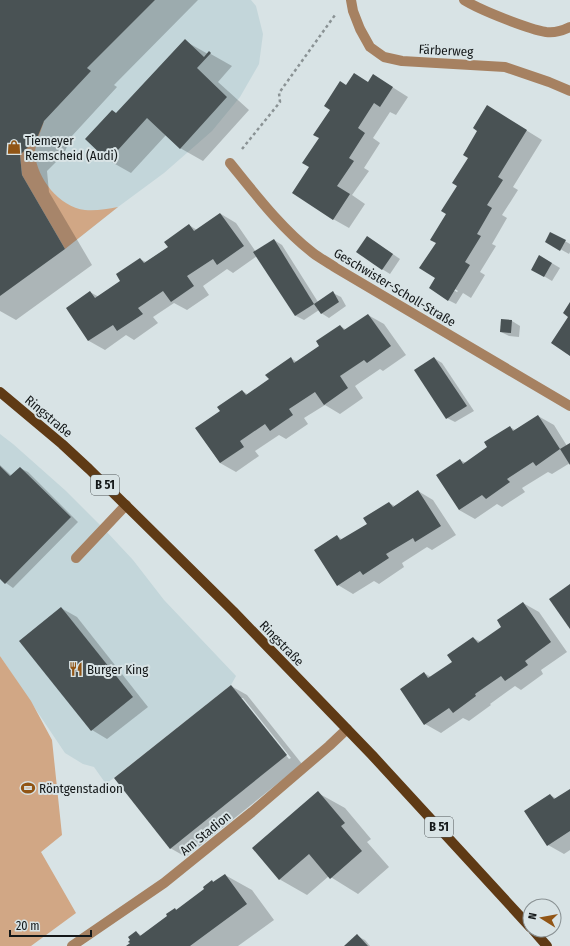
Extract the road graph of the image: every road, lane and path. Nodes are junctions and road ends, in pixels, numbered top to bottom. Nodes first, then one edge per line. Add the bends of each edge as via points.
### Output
1 (352, 0) edge
2 (464, 0) edge
3 (337, 12) dead end
4 (570, 27) edge
5 (570, 91) edge
6 (230, 163) joint
7 (0, 392) edge
8 (570, 406) edge
9 (126, 505) junction
10 (76, 558) dead end
11 (347, 729) junction
12 (522, 918) edge
13 (540, 938) edge
14 (72, 946) edge
15 (547, 946) edge

1 - 5 street, Färberweg via 360,29 370,46 384,57 505,67
2 - 4 street via 545,32 557,32
3 - 6 path via 279,93 280,102
6 - 8 street, Geschwister-Scholl-Straße via 263,204 314,253
7 - 9 main road, Ringstraße / B 51 via 62,444
9 - 10 street
9 - 11 main road, Ringstraße / B 51
11 - 12 main road, Ringstraße / B 51
11 - 14 street, Am Stadion via 252,812 164,883
13 - 15 main road

